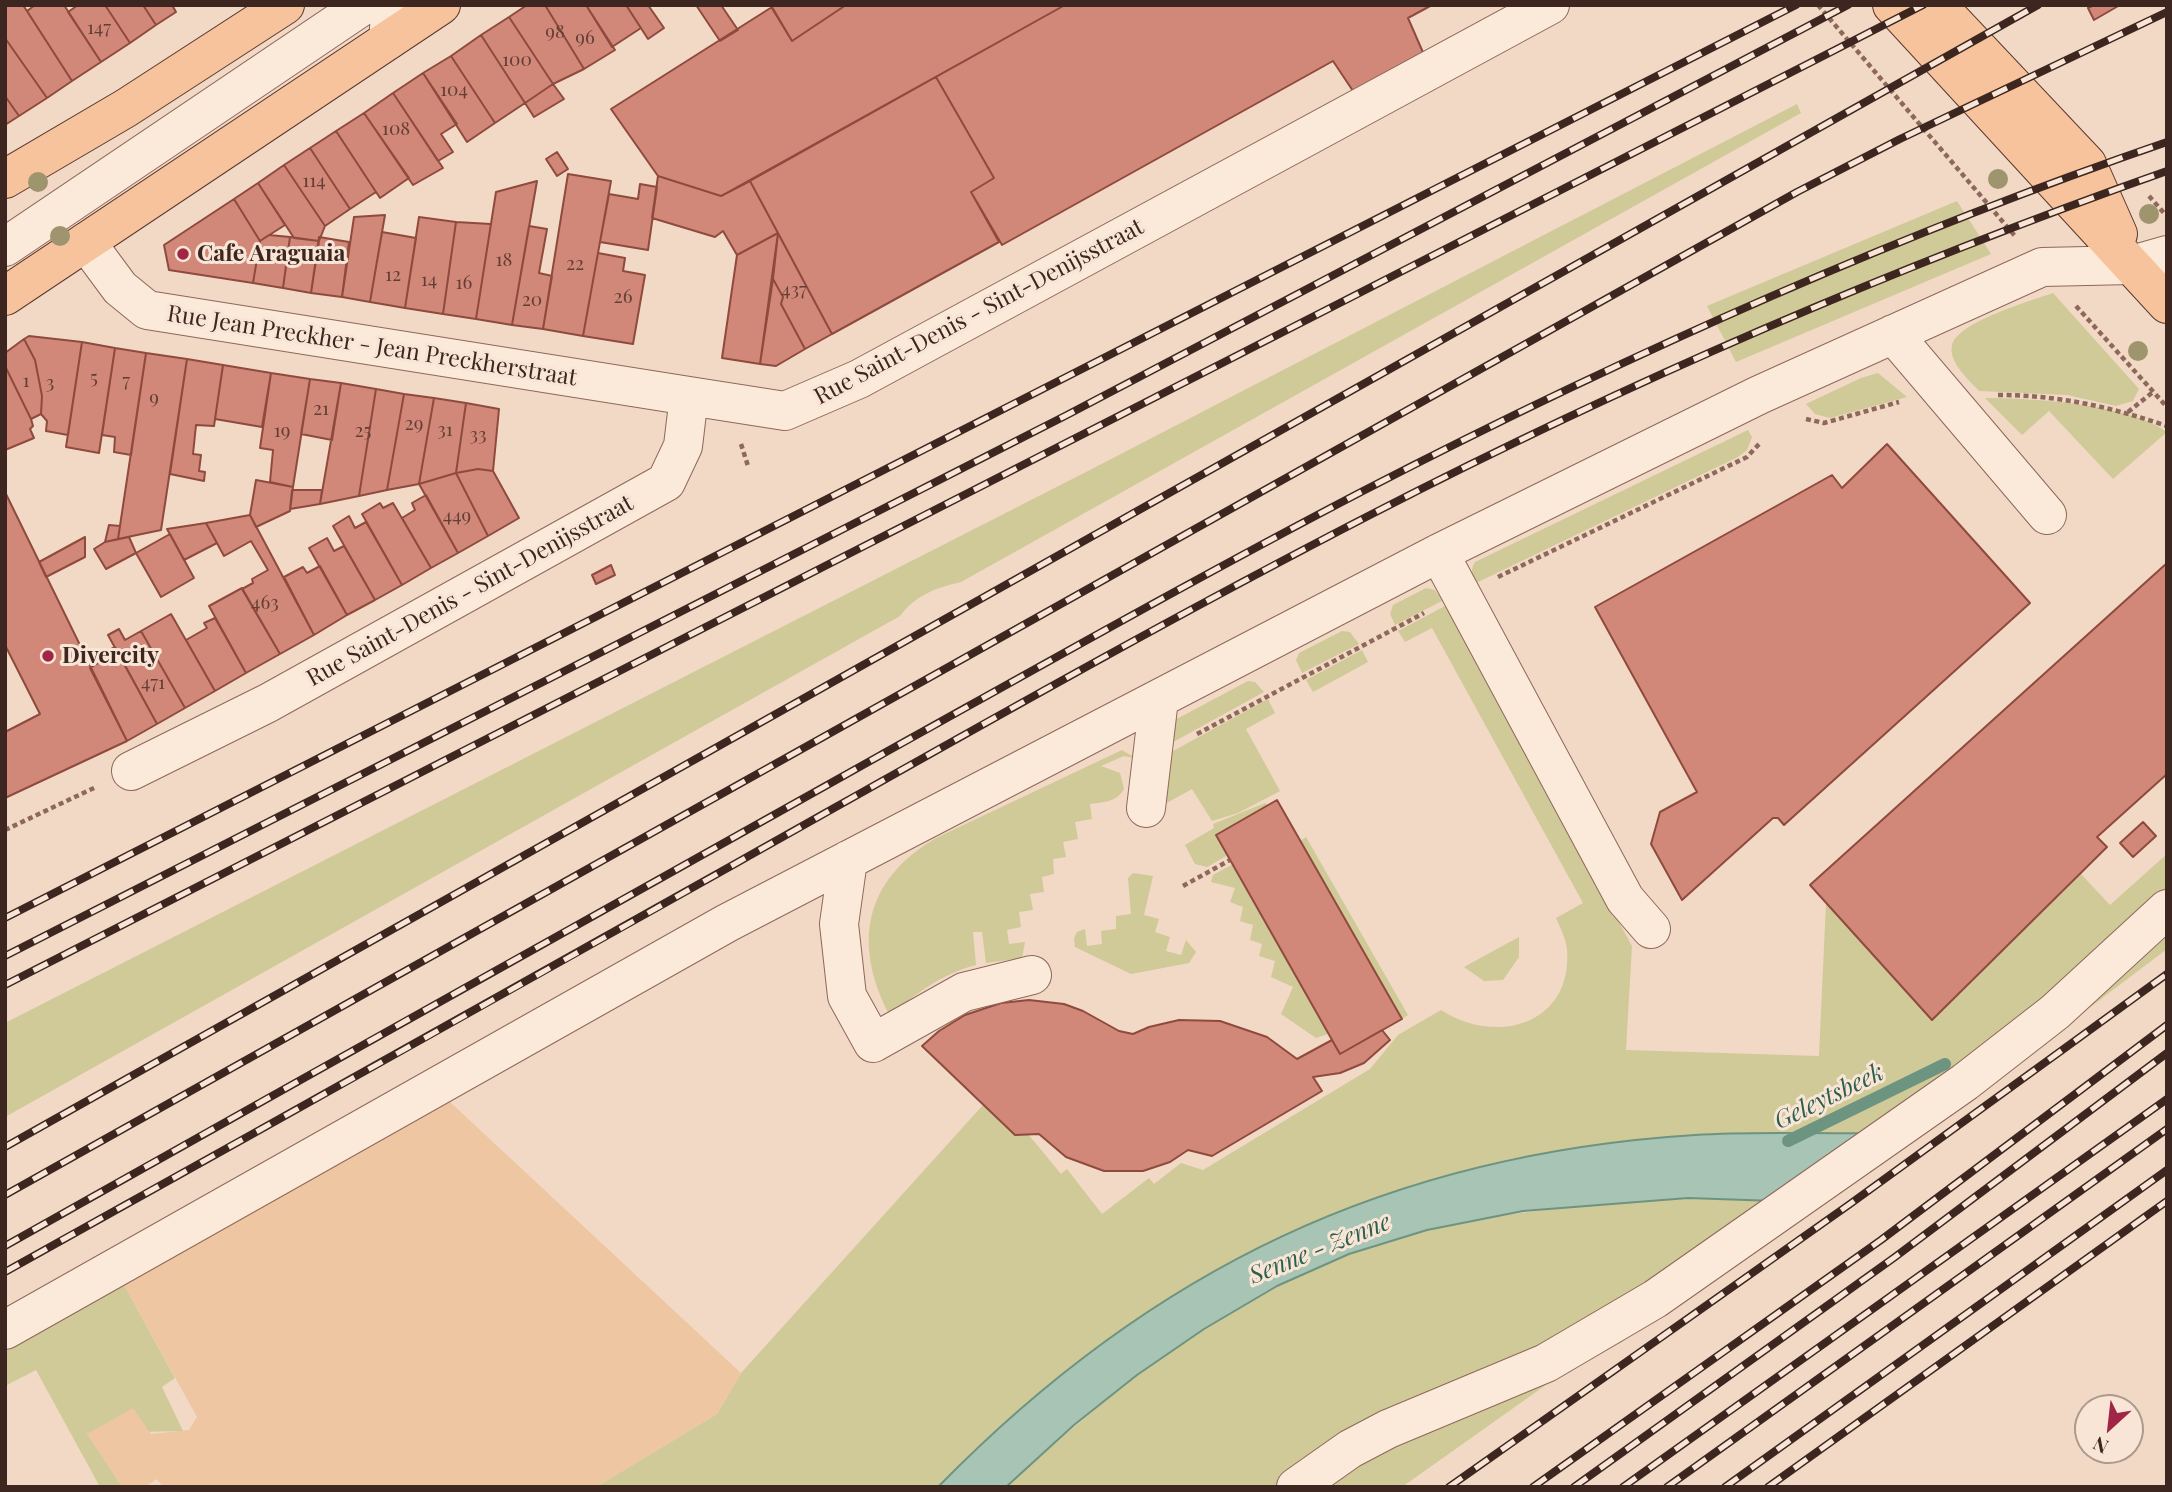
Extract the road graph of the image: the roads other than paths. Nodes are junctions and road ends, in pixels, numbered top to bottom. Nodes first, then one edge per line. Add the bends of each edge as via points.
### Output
1 (285, 5) edge
2 (364, 5) edge
3 (441, 5) edge
4 (1550, 5) edge
5 (1864, 5) edge
6 (1892, 5) edge
7 (1937, 5) edge
8 (390, 22) edge
9 (5, 179) edge
10 (86, 242) junction
11 (5, 247) edge
12 (2149, 260) edge
13 (5, 296) edge
14 (2167, 304) edge
15 (1894, 334) junction
16 (689, 396) junction
17 (2047, 516) dead end
18 (1439, 553) junction
19 (1158, 699) junction
20 (131, 771) road end
21 (1146, 808) dead end
22 (848, 860) junction
23 (2167, 909) edge
24 (1651, 929) dead end
25 (1032, 975) dead end
26 (5, 1330) edge
27 (1296, 1487) edge

1 - 9 main road
2 - 11 street
3 - 8 main road
4 - 16 street, Rue Saint-Denis - Sint-Denijsstraat via 859,379 785,411
5 - 12 main road via 2032,188
6 - 12 main road
7 - 12 main road via 2087,164
8 - 10 main road
10 - 13 main road
10 - 16 street, Rue Jean Preckher - Jean Preckherstraat via 120,288 147,310
12 - 14 main road
12 - 15 street via 2042,267
15 - 17 street
15 - 18 street via 1759,395
16 - 20 street, Rue Saint-Denis - Sint-Denijsstraat via 683,446 666,482 268,703
18 - 19 street
18 - 24 street via 1625,899
19 - 21 street
19 - 22 street
22 - 25 street via 839,924 847,996 873,1043 964,992
22 - 26 street via 727,923
23 - 27 street via 2055,1012 1965,1082 1655,1299 1546,1363 1388,1429

